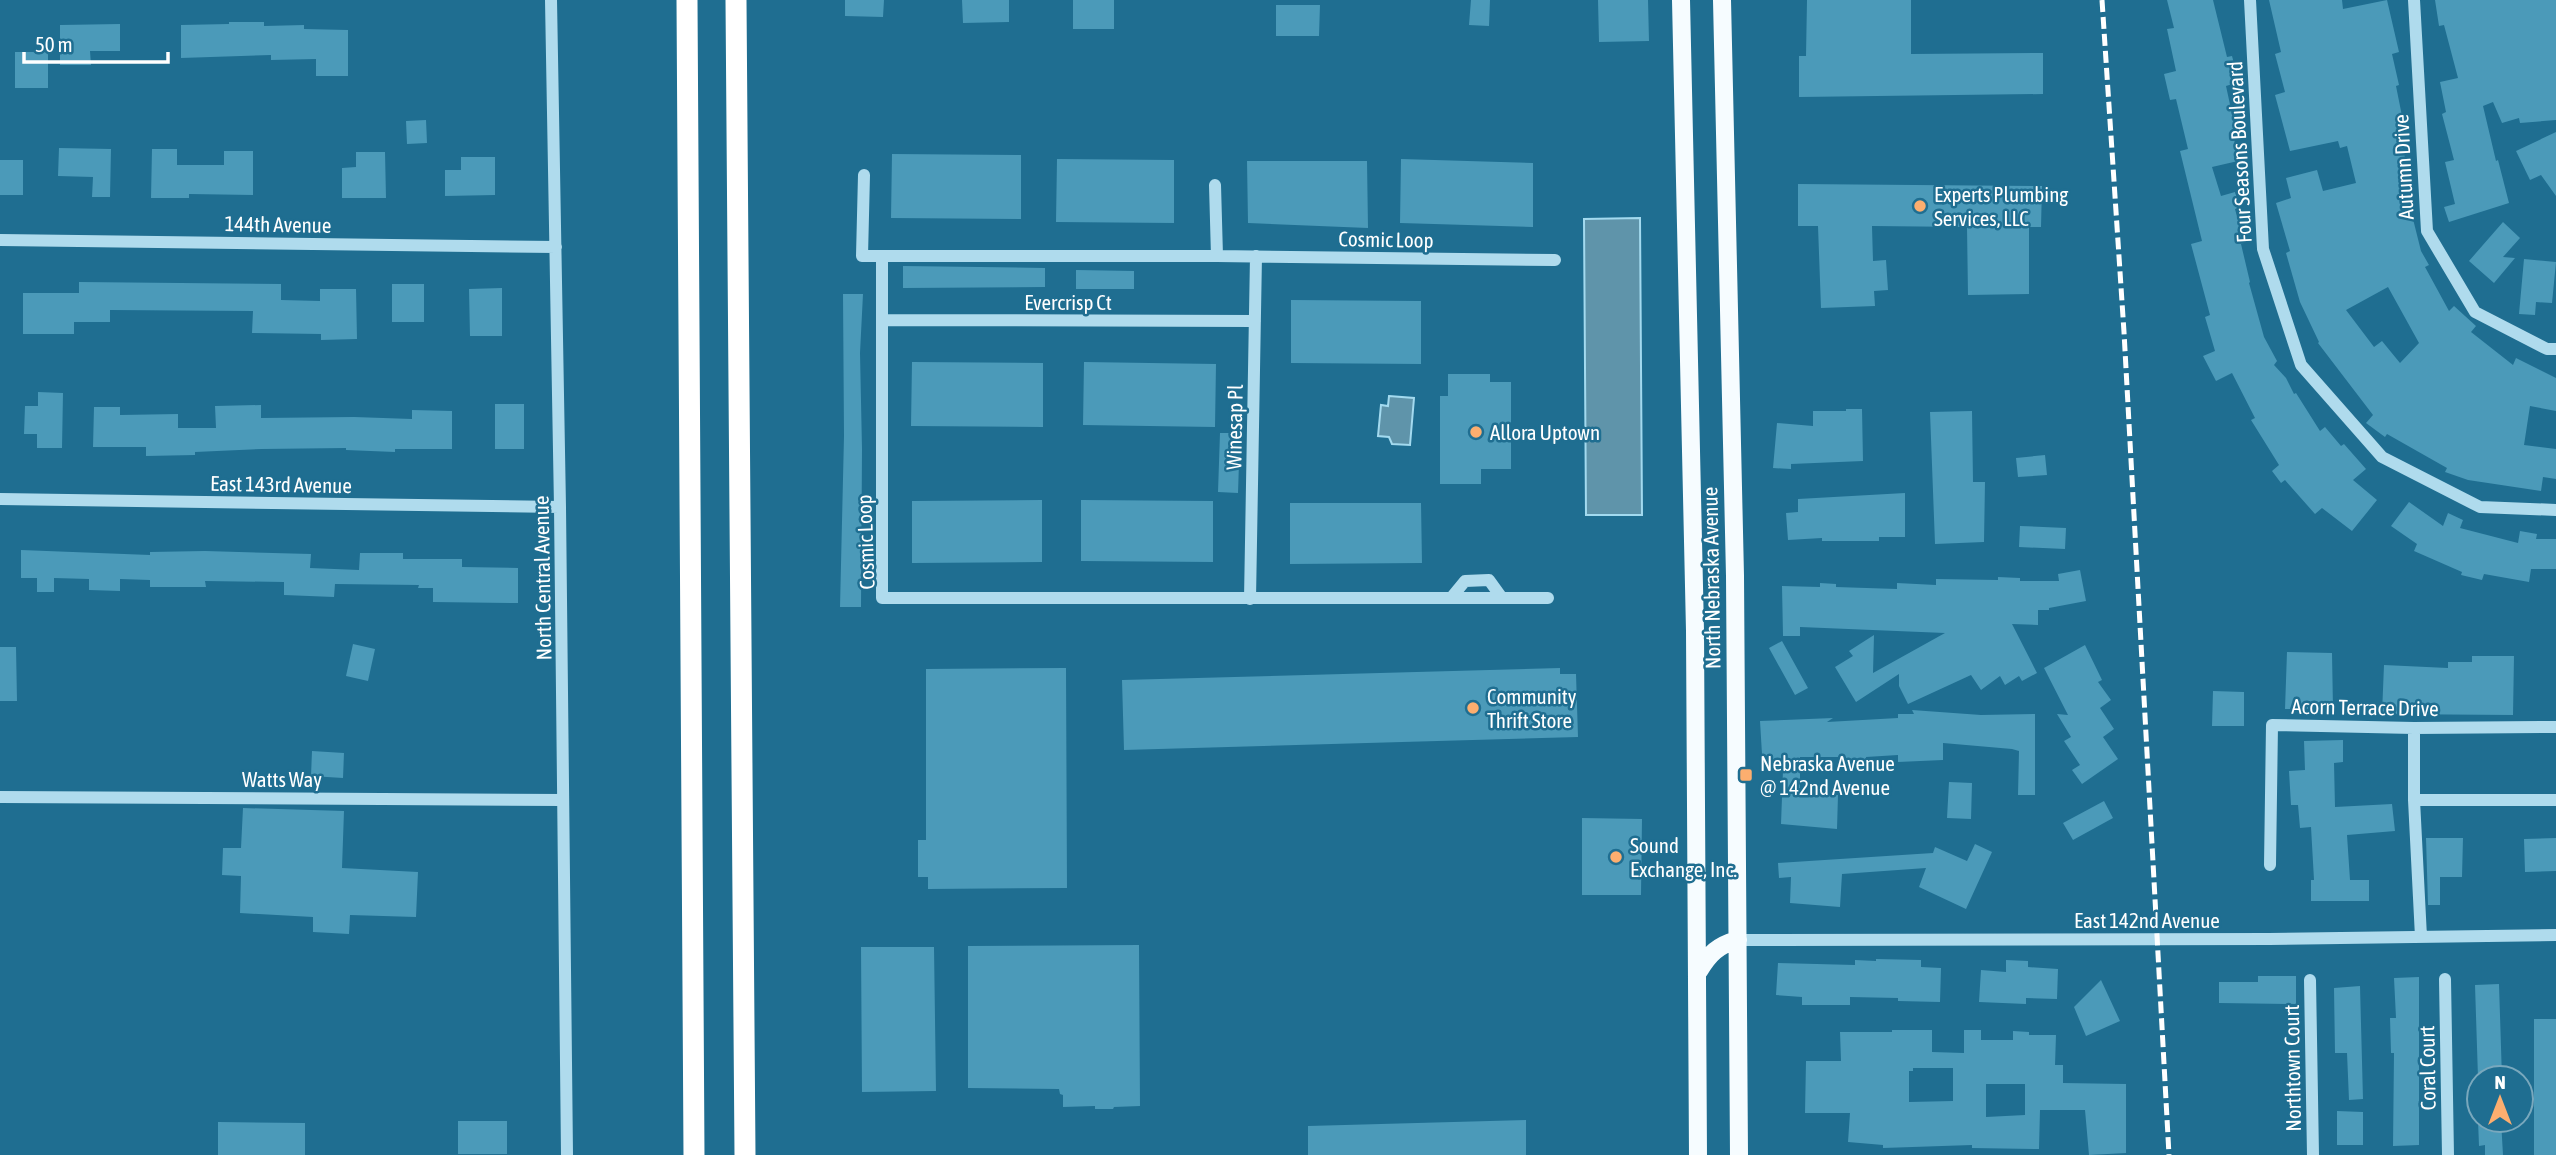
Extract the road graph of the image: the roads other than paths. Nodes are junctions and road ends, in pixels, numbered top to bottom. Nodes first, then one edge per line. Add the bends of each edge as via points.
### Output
1 (551, 0) edge
2 (687, 0) edge
3 (736, 0) edge
4 (1681, 0) edge
5 (1722, 0) edge
6 (2250, 0) edge
7 (2414, 0) edge
8 (864, 175) dead end
9 (1215, 185) dead end
10 (0, 240) edge
11 (556, 247) junction
12 (882, 256) junction
13 (1217, 256) junction
14 (1256, 256) junction
15 (1555, 260) dead end
16 (882, 320) junction
17 (1255, 321) junction
18 (2556, 349) edge
19 (0, 499) edge
20 (560, 507) junction
21 (2556, 510) edge
22 (1548, 598) dead end
23 (1250, 599) junction
24 (2556, 727) edge
25 (2414, 728) junction
26 (0, 797) edge
27 (563, 800) junction
28 (2414, 800) junction
29 (2556, 800) edge
30 (2270, 865) dead end
31 (2556, 935) edge
32 (2421, 937) junction
33 (1738, 940) junction
34 (1698, 973) junction
35 (2445, 979) dead end
36 (2310, 980) dead end
37 (567, 1155) edge
38 (694, 1155) edge
39 (745, 1155) edge
40 (1698, 1155) edge
41 (1739, 1155) edge
42 (2313, 1155) edge
43 (2448, 1155) edge

1 - 11 street, North Central Avenue
2 - 38 highway
3 - 39 highway
4 - 34 main road, North Nebraska Avenue
5 - 33 main road, North Nebraska Avenue
6 - 21 street, Four Seasons Boulevard via 2263,249 2301,365 2382,457 2480,506
7 - 18 street, Autumn Drive via 2427,231 2475,312 2547,349
8 - 12 street via 862,256
9 - 13 street
10 - 11 street, 144th Avenue
11 - 20 street, North Central Avenue
12 - 13 street, Cosmic Loop
12 - 16 street, Cosmic Loop
13 - 14 street, Cosmic Loop
14 - 15 street, Cosmic Loop
14 - 17 street, Winesap Pl
16 - 17 street, Evercrisp Ct
16 - 23 street, Cosmic Loop via 882,598
17 - 23 street, Winesap Pl
19 - 20 street, East 143rd Avenue
20 - 27 street, North Central Avenue
22 - 23 street, Cosmic Loop via 1502,598 1489,580 1465,582 1451,598
24 - 25 street, Acorn Terrace Drive
25 - 28 street
25 - 30 street, Acorn Terrace Drive via 2272,725
26 - 27 street, Watts Way
27 - 37 street, North Central Avenue
28 - 29 street
28 - 32 street
31 - 32 street, East 142nd Avenue
32 - 33 street, East 142nd Avenue
33 - 34 main road via 1710,953
33 - 41 main road, North Nebraska Avenue
34 - 40 main road, North Nebraska Avenue
35 - 43 street, Coral Court
36 - 42 street, Northtown Court

